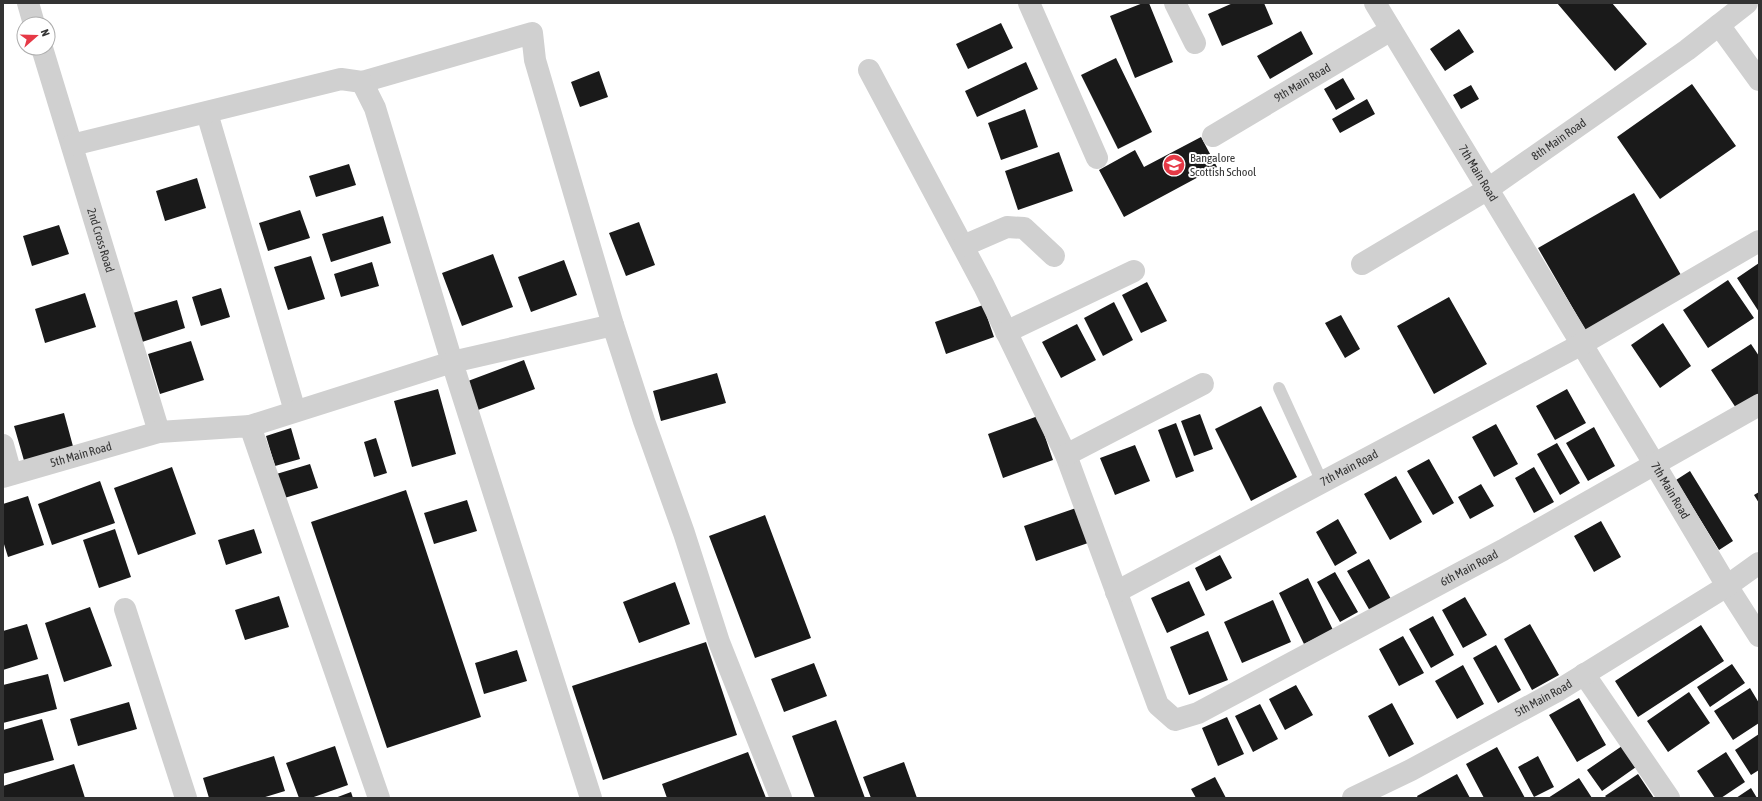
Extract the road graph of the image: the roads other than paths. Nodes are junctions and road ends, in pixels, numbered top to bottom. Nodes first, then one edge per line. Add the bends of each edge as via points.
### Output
1 (28, 3) edge
2 (1029, 3) edge
3 (1175, 3) edge
4 (1375, 3) edge
5 (1747, 3) edge
6 (32, 16) edge
7 (1719, 25) junction
8 (1392, 30) junction
9 (1195, 43) dead end
10 (44, 56) edge
11 (869, 70) dead end
12 (1759, 80) edge
13 (362, 82) junction
14 (207, 113) junction
15 (1213, 136) dead end
16 (72, 145) junction
17 (1097, 158) dead end
18 (1488, 188) junction
19 (1759, 241) edge
20 (963, 246) junction
21 (1054, 256) dead end
22 (1362, 264) dead end
23 (1134, 271) dead end
24 (613, 325) junction
25 (1006, 332) junction
26 (1582, 344) junction
27 (452, 362) junction
28 (1203, 384) dead end
29 (1278, 388) dead end
30 (1759, 405) edge
31 (295, 411) junction
32 (250, 426) junction
33 (159, 432) junction
34 (3, 445) edge
35 (1066, 455) junction
36 (1655, 465) junction
37 (7, 476) edge
38 (1322, 482) junction
39 (1759, 563) edge
40 (1727, 586) junction
41 (1116, 592) junction
42 (125, 609) dead end
43 (1759, 636) edge
44 (1584, 674) junction
45 (186, 798) edge
46 (379, 798) edge
47 (591, 798) edge
48 (782, 798) edge
49 (1353, 798) edge
50 (1669, 798) edge

1 - 6 street
2 - 17 street
3 - 9 street
4 - 8 street, 7th Main Road
5 - 7 street, 8th Main Road
7 - 12 street
7 - 18 street, 8th Main Road
8 - 15 street, 9th Main Road
8 - 18 street, 7th Main Road
10 - 16 street, 2nd Cross Road
11 - 20 street
13 - 14 street via 341,79
13 - 24 street via 532,33 535,60
13 - 27 street via 375,108
14 - 16 street
14 - 31 street
16 - 33 street, 2nd Cross Road
18 - 22 street, 8th Main Road
18 - 26 street, 7th Main Road
19 - 26 street, 7th Main Road
20 - 21 street via 1007,227 1024,228
20 - 25 street
23 - 25 street
24 - 27 street, 5th Main Road
24 - 48 street via 720,642
25 - 35 street
26 - 36 street, 7th Main Road
26 - 38 street, 7th Main Road
27 - 31 street, 5th Main Road
27 - 47 street
28 - 35 street
29 - 38 lane
30 - 36 street, 6th Main Road
31 - 32 street, 5th Main Road
32 - 33 street, 5th Main Road
32 - 46 street
33 - 37 street, 5th Main Road
34 - 37 street
35 - 41 street
36 - 40 street, 7th Main Road
36 - 41 street, 6th Main Road via 1510,546 1198,713 1174,720 1158,705
38 - 41 street, 7th Main Road
39 - 40 street, 5th Main Road
40 - 43 street, 7th Main Road
40 - 44 street, 5th Main Road
42 - 45 street
44 - 49 street, 5th Main Road via 1411,770
44 - 50 street

